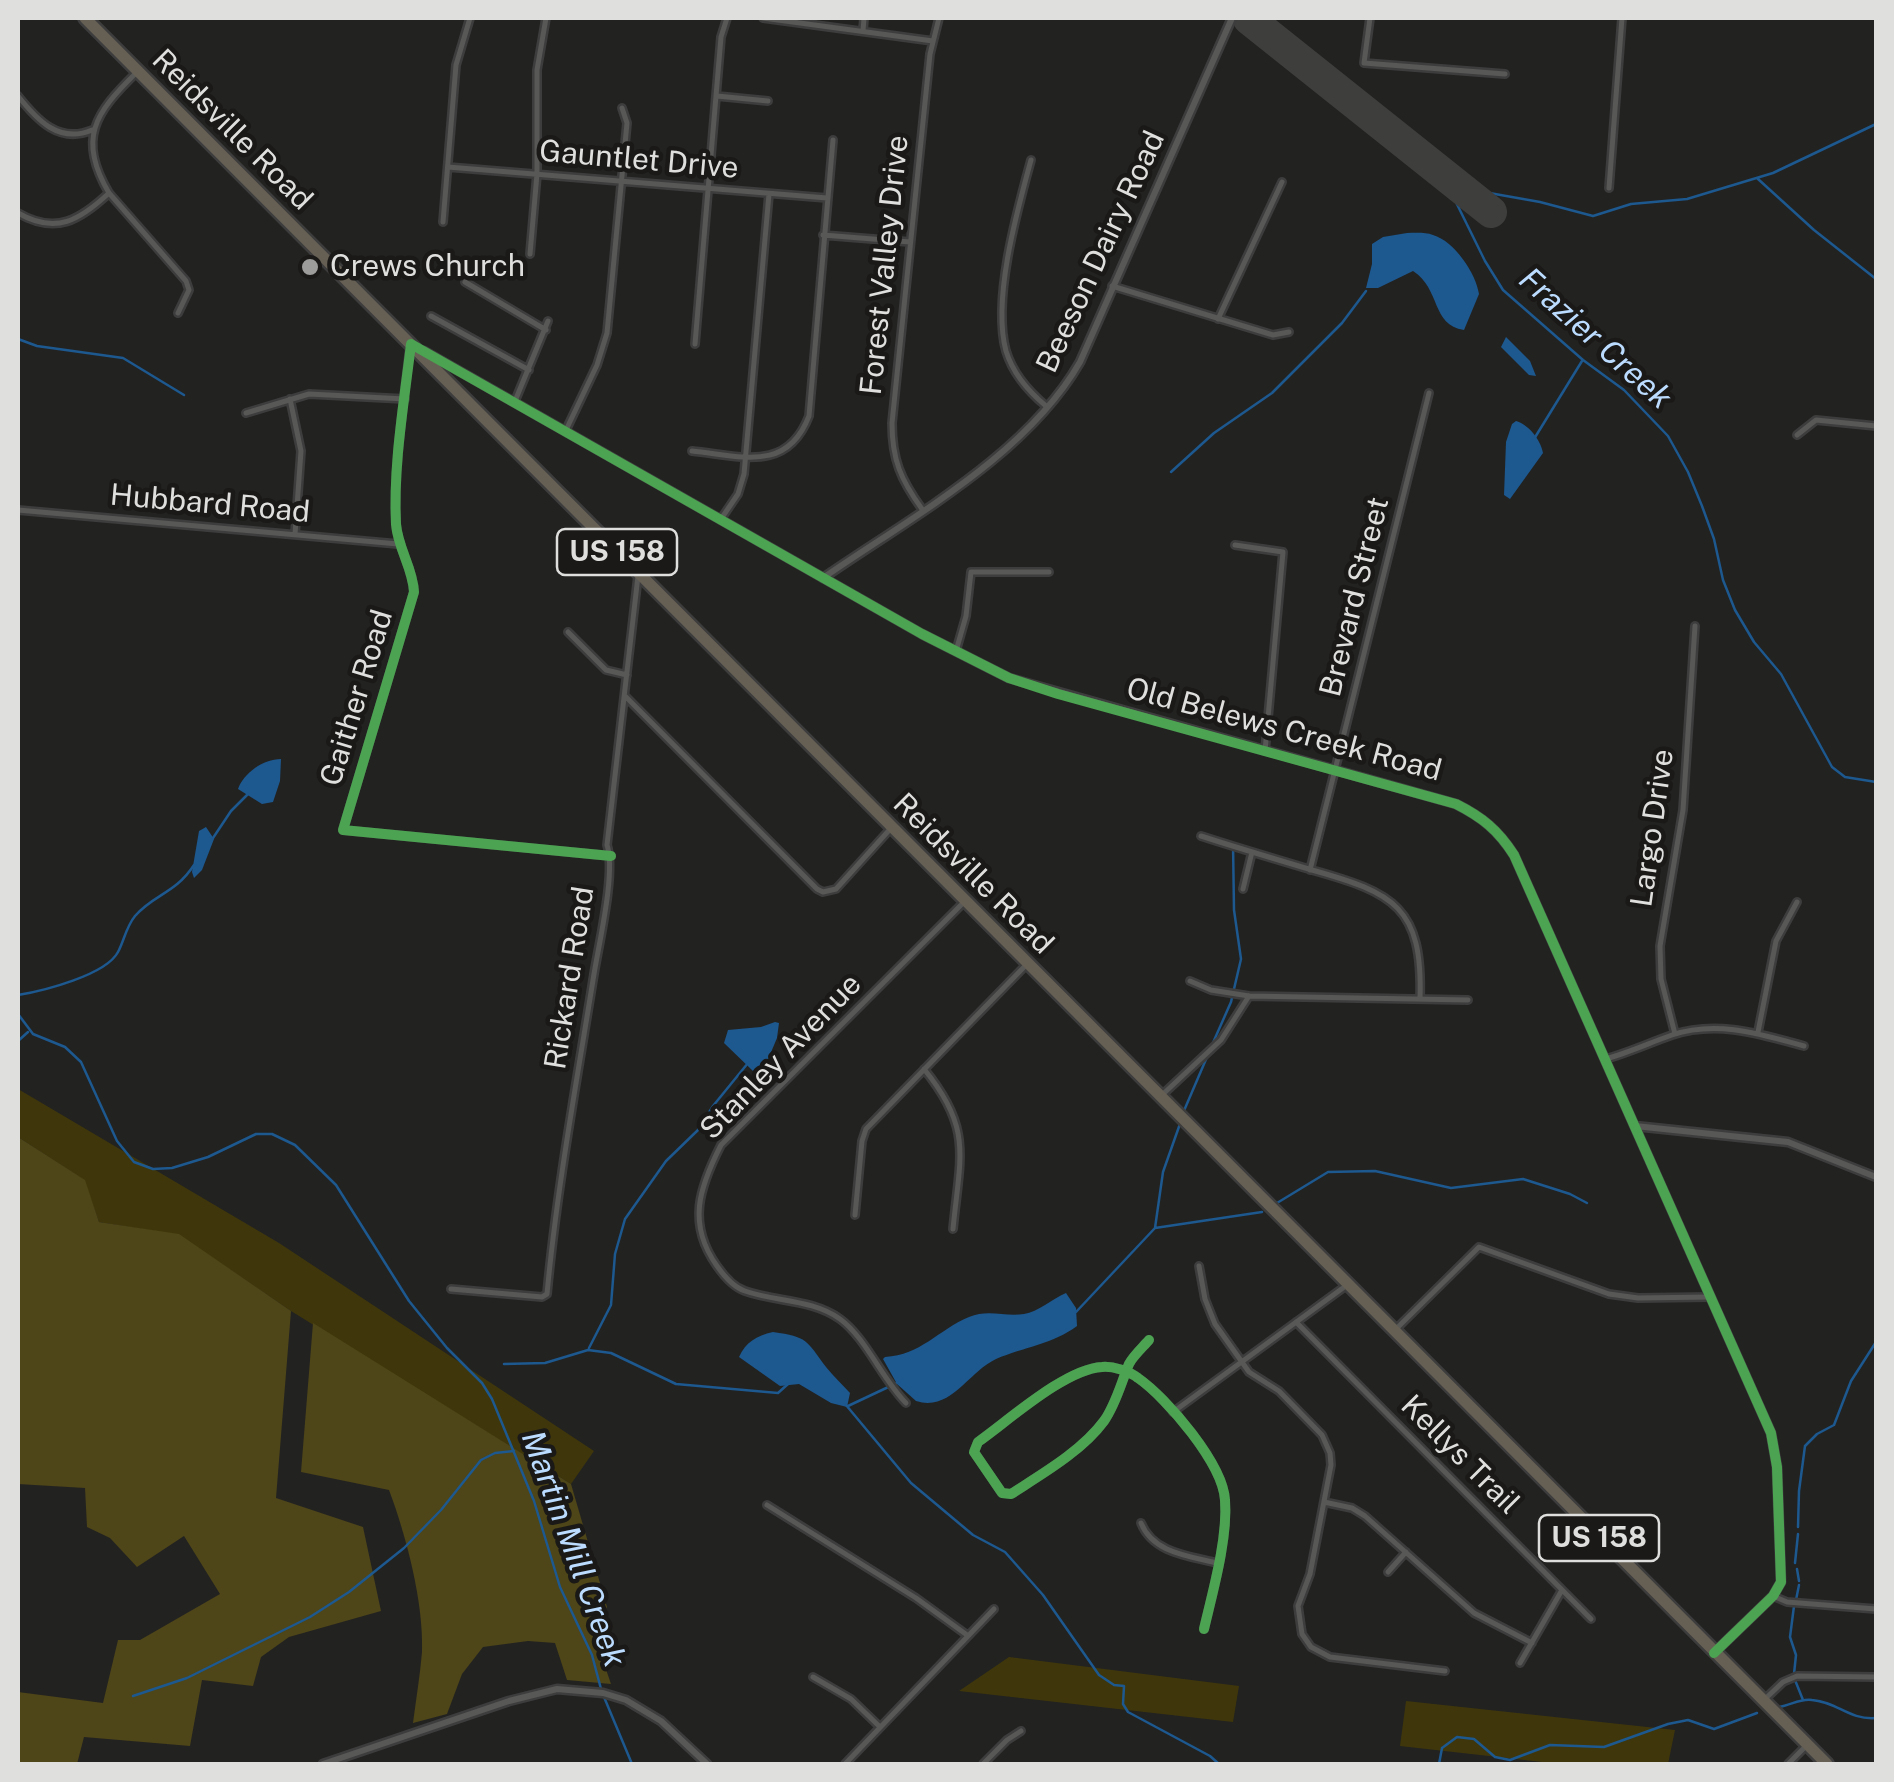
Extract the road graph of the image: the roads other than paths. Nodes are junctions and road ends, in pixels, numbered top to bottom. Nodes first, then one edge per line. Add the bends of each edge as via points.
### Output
1 (85, 18) edge
2 (470, 18) edge
3 (546, 18) edge
4 (727, 18) edge
5 (763, 18) edge
6 (864, 18) edge
7 (940, 18) edge
8 (1232, 18) edge
9 (1370, 18) edge
10 (1622, 18) edge
11 (863, 32) junction
12 (932, 42) junction
13 (138, 71) junction
14 (1505, 74) dead end
15 (18, 96) edge
16 (717, 96) junction
17 (768, 101) dead end
18 (622, 108) dead end
19 (92, 130) junction
20 (833, 140) dead end
21 (1030, 160) dead end
22 (448, 167) junction
23 (537, 174) junction
24 (622, 180) junction
25 (1282, 182) dead end
26 (708, 188) junction
27 (1609, 188) dead end
28 (109, 193) junction
29 (769, 194) junction
30 (827, 198) junction
31 (18, 212) edge
32 (443, 222) dead end
33 (823, 234) junction
34 (910, 242) junction
35 (530, 254) dead end
36 (465, 282) dead end
37 (1112, 286) junction
38 (178, 313) dead end
39 (431, 316) dead end
40 (1218, 319) junction
41 (548, 321) dead end
42 (546, 330) junction
43 (1289, 332) dead end
44 (411, 344) junction
45 (695, 344) dead end
46 (529, 370) junction
47 (1429, 393) dead end
48 (404, 399) junction
49 (290, 400) junction
50 (516, 401) junction
51 (1048, 408) junction
52 (246, 412) dead end
53 (1876, 426) edge
54 (566, 430) junction
55 (1797, 435) dead end
56 (692, 451) dead end
57 (745, 456) junction
58 (18, 510) edge
59 (922, 510) junction
60 (720, 519) junction
61 (294, 534) junction
62 (399, 544) junction
63 (1235, 545) dead end
64 (1049, 572) dead end
65 (639, 574) junction
66 (824, 578) junction
67 (1695, 626) dead end
68 (568, 632) dead end
69 (956, 651) junction
70 (627, 675) junction
71 (625, 696) junction
72 (1265, 751) junction
73 (1336, 770) junction
74 (892, 828) junction
75 (1201, 836) dead end
76 (1252, 852) junction
77 (610, 856) junction
78 (1310, 870) junction
79 (1242, 890) dead end
80 (966, 902) junction
81 (1797, 902) dead end
82 (1028, 964) junction
83 (1190, 981) dead end
84 (1248, 996) junction
85 (1420, 999) junction
86 (1468, 1000) dead end
87 (1758, 1033) junction
88 (1675, 1034) junction
89 (1804, 1046) dead end
90 (1605, 1059) junction
91 (924, 1069) junction
92 (1160, 1097) junction
93 (1635, 1126) junction
94 (1876, 1177) edge
95 (855, 1215) dead end
96 (953, 1228) dead end
97 (1199, 1266) dead end
98 (1347, 1285) junction
99 (451, 1289) dead end
100 (1710, 1297) junction
101 (1296, 1322) junction
102 (1393, 1332) junction
103 (1148, 1340) dead end
104 (1242, 1362) junction
105 (1128, 1372) junction
106 (906, 1403) dead end
107 (1173, 1412) junction
108 (1324, 1502) junction
109 (766, 1505) dead end
110 (1141, 1523) dead end
111 (1406, 1552) junction
112 (1217, 1563) junction
113 (1388, 1572) dead end
114 (1562, 1590) junction
115 (1773, 1596) junction
116 (994, 1609) dead end
117 (1876, 1609) edge
118 (1591, 1619) dead end
119 (1204, 1629) dead end
120 (967, 1635) junction
121 (1532, 1643) junction
122 (1714, 1652) junction
123 (1520, 1663) dead end
124 (1446, 1671) dead end
125 (814, 1677) dead end
126 (1876, 1678) edge
127 (1763, 1701) junction
128 (880, 1727) junction
129 (1021, 1731) dead end
130 (1807, 1745) junction
131 (323, 1764) edge
132 (707, 1764) edge
133 (845, 1764) edge
134 (983, 1764) edge
135 (1788, 1764) edge
136 (1826, 1764) edge

1 - 13 highway, Reidsville Road / US 158
2 - 22 street via 456,65
3 - 23 street via 537,70
4 - 16 street
5 - 11 street
6 - 11 street
7 - 12 street, Forest Valley Drive
8 - 37 street, Beeson Dairy Road
9 - 14 street via 1364,62
10 - 27 street
11 - 12 street
12 - 34 street, Forest Valley Drive
13 - 19 street
13 - 44 highway, Reidsville Road / US 158
15 - 19 street via 47,127
16 - 17 street
16 - 26 street
18 - 24 street
19 - 28 street
20 - 30 street
21 - 51 street via 1012,233 1002,322 1014,370
22 - 23 street, Gauntlet Drive
22 - 32 street
23 - 24 street, Gauntlet Drive
23 - 35 street
24 - 26 street, Gauntlet Drive
24 - 54 street via 608,333
25 - 40 street
26 - 29 street, Gauntlet Drive
26 - 45 street
28 - 31 street via 63,224
28 - 38 street via 186,281 189,290
29 - 30 street, Gauntlet Drive
29 - 57 street
30 - 33 street
33 - 34 street
33 - 57 street via 802,434 782,452
34 - 59 street, Forest Valley Drive via 892,448 900,478
36 - 42 street
37 - 40 street
37 - 51 street, Beeson Dairy Road via 1080,362
39 - 46 street
40 - 43 street via 1273,335
41 - 42 street
42 - 46 street
44 - 48 street, Gaither Road
44 - 50 street, Old Belews Creek Road
44 - 65 highway, Reidsville Road / US 158
46 - 50 street
47 - 73 street, Brevard Street
48 - 49 street via 326,393
48 - 62 street, Gaither Road
49 - 52 street
49 - 61 street via 301,451
50 - 54 street, Old Belews Creek Road
51 - 59 street, Beeson Dairy Road via 985,466
53 - 55 street via 1816,420
54 - 60 street, Old Belews Creek Road
56 - 57 street
57 - 60 street via 738,494
58 - 61 street, Hubbard Road
59 - 66 street, Beeson Dairy Road
60 - 66 street, Old Belews Creek Road
61 - 62 street, Hubbard Road
62 - 77 street, Gaither Road via 414,580 412,607 343,830
63 - 72 street via 1282,552
64 - 69 street via 971,572
65 - 70 street, Rickard Road
65 - 74 highway, Reidsville Road / US 158
66 - 69 street, Old Belews Creek Road
67 - 88 street, Largo Drive via 1683,810 1660,946
68 - 70 street via 606,670
69 - 72 street, Old Belews Creek Road via 1058,694
70 - 71 street, Rickard Road
71 - 74 street via 817,890 836,888
71 - 77 street, Rickard Road
72 - 73 street, Old Belews Creek Road
73 - 78 street, Brevard Street
73 - 90 street, Old Belews Creek Road via 1456,804 1499,832
74 - 80 highway, Reidsville Road / US 158
75 - 76 street
76 - 78 street
76 - 79 street
77 - 99 street, Rickard Road via 547,1294
78 - 85 street via 1364,885 1400,910 1418,944
80 - 82 highway, Reidsville Road / US 158
80 - 106 street, Stanley Avenue via 722,1145 697,1207 704,1245 727,1279 740,1290 840,1319
81 - 87 street via 1776,942
82 - 91 street
82 - 92 highway, Reidsville Road / US 158
83 - 84 street
84 - 85 street
84 - 92 street via 1221,1040
85 - 86 street
87 - 88 street via 1728,1028
87 - 89 street
88 - 90 street
90 - 93 street, Old Belews Creek Road
91 - 95 street via 866,1129
91 - 96 street via 960,1129
92 - 98 highway, Reidsville Road / US 158
93 - 94 street via 1788,1142
93 - 100 street, Old Belews Creek Road
97 - 104 street via 1210,1313
98 - 101 street
98 - 102 highway, Reidsville Road / US 158
100 - 102 street via 1609,1294 1479,1247
100 - 115 street, Old Belews Creek Road via 1776,1456 1782,1573
101 - 104 street
101 - 114 street, Kellys Trail
102 - 122 highway, Reidsville Road / US 158
103 - 105 street
104 - 107 street
104 - 108 street via 1326,1441 1331,1465
105 - 105 street via 1102,1424 1012,1494 1002,1493 974,1452 978,1442 1076,1374 1103,1367
105 - 107 street
107 - 112 street via 1212,1463 1225,1495
108 - 111 street via 1358,1512
108 - 124 street via 1297,1610 1306,1641 1336,1658
109 - 120 street
110 - 112 street via 1165,1548
111 - 113 street
111 - 121 street via 1474,1613
112 - 119 street
114 - 118 street, Kellys Trail
114 - 121 street
115 - 117 street
115 - 122 street
116 - 120 street
120 - 128 street
121 - 123 street
122 - 127 highway, Reidsville Road / US 158
125 - 128 street
126 - 127 street via 1797,1676
127 - 130 highway, Reidsville Road / US 158
128 - 133 street
129 - 134 street
130 - 135 street
130 - 136 highway, Reidsville Road / US 158
131 - 132 street via 557,1688 626,1700 661,1721

